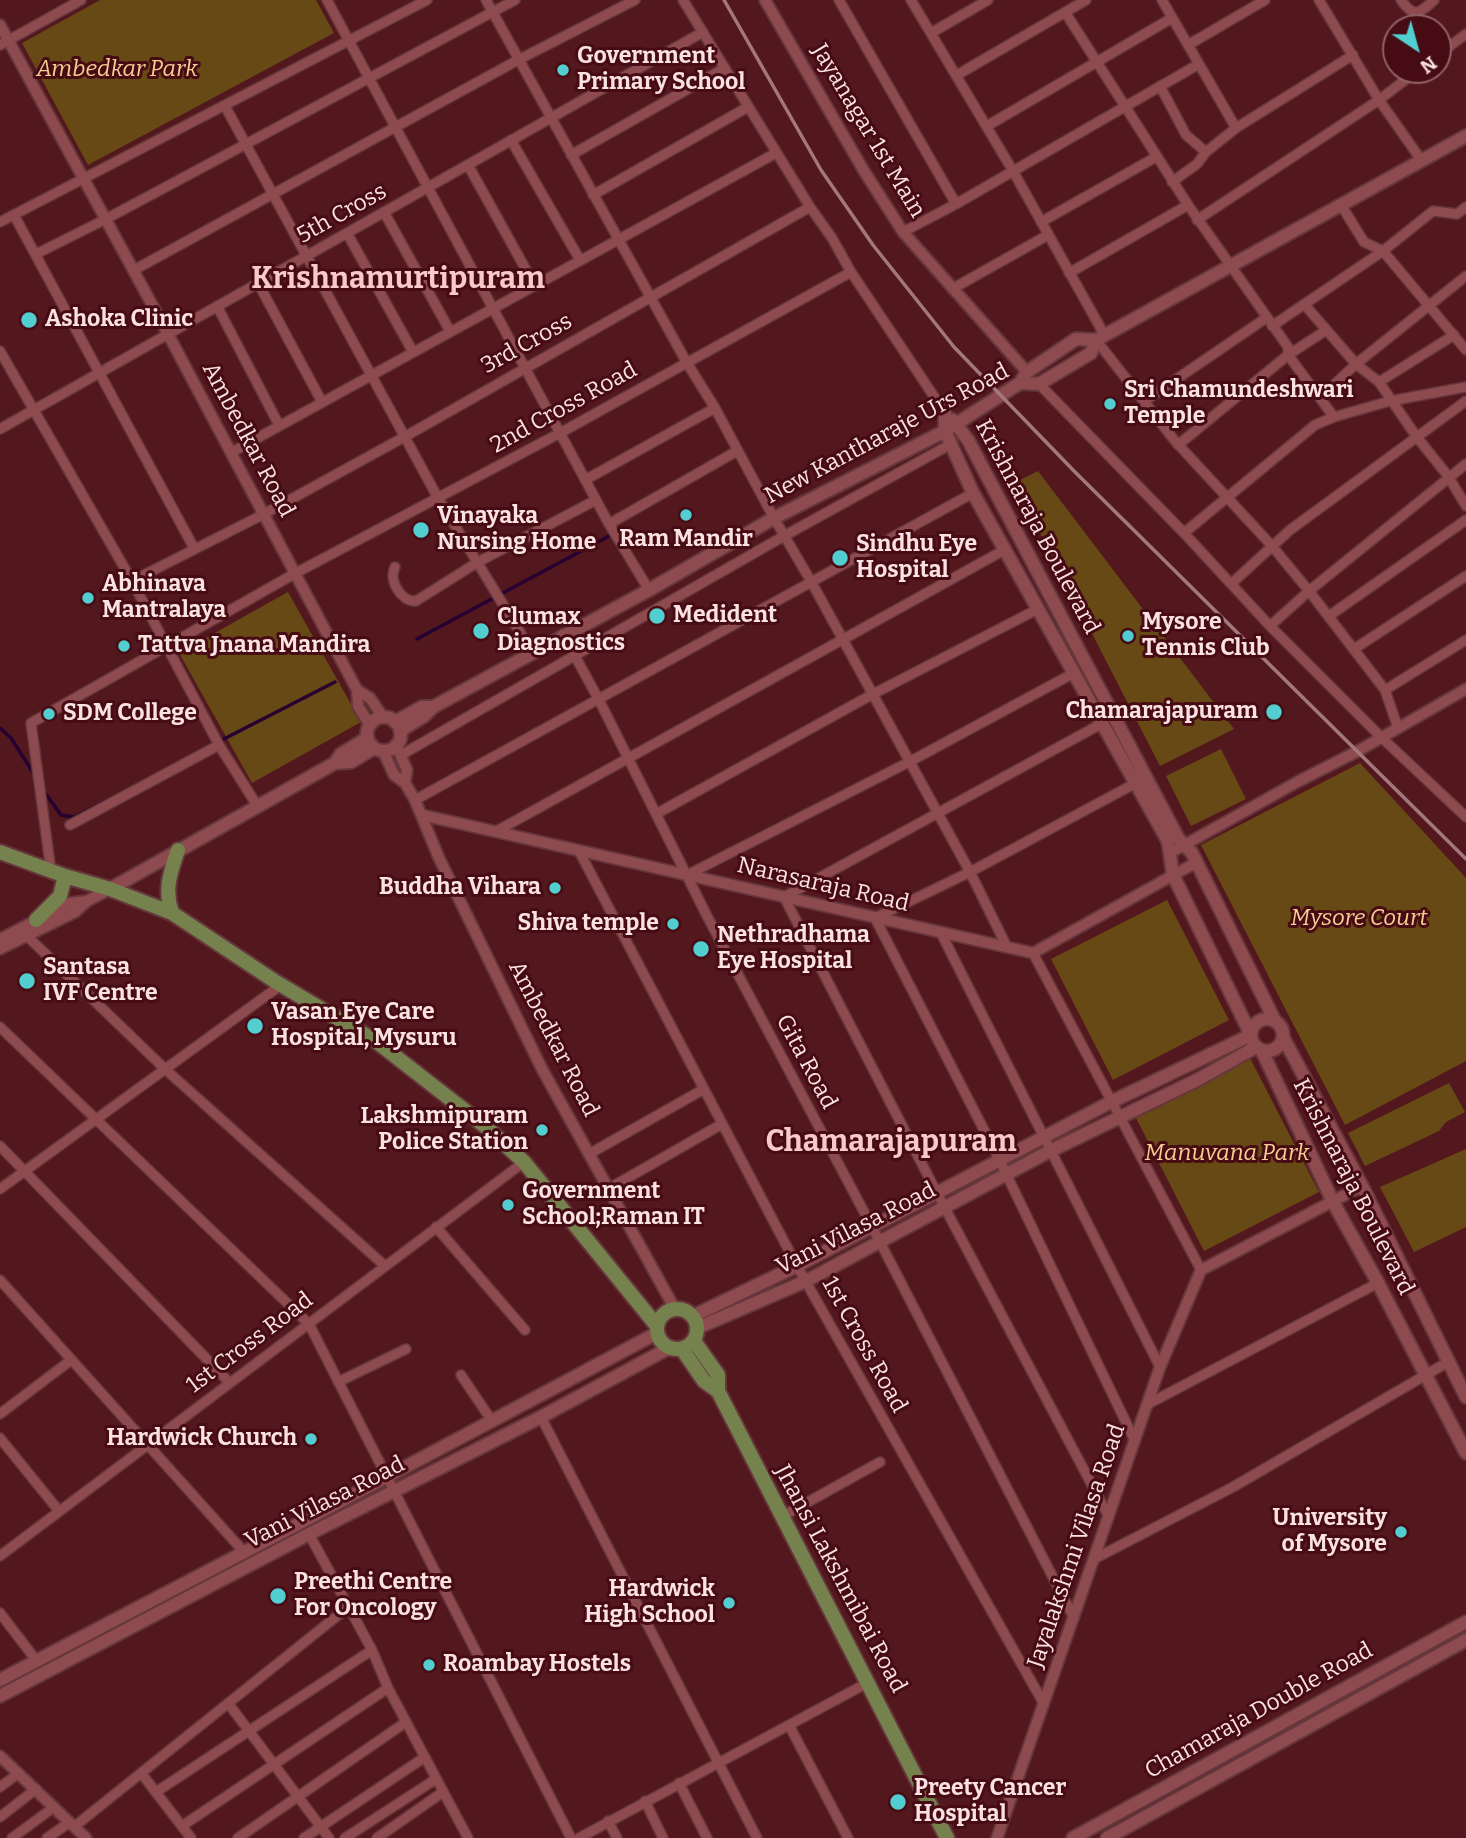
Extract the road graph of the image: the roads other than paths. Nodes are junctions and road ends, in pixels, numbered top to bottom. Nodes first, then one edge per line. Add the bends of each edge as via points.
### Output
1 (81, 0) edge
2 (327, 0) edge
3 (427, 0) edge
4 (486, 0) edge
5 (515, 0) edge
6 (635, 0) edge
7 (683, 0) edge
8 (765, 0) edge
9 (839, 0) edge
10 (911, 0) edge
11 (988, 0) edge
12 (1086, 0) edge
13 (1162, 0) edge
14 (1265, 0) edge
15 (1320, 0) edge
16 (1401, 0) edge
17 (1434, 0) edge
18 (493, 12) junction
19 (1065, 12) junction
20 (1172, 18) junction
21 (0, 25) edge
22 (703, 32) junction
23 (931, 33) junction
24 (349, 41) junction
25 (4, 43) edge
26 (1188, 45) junction
27 (1353, 55) junction
28 (518, 60) junction
29 (1096, 63) junction
30 (1199, 64) junction
31 (725, 68) junction
32 (957, 75) junction
33 (368, 79) junction
34 (1400, 84) edge
35 (1160, 86) junction
36 (1379, 100) junction
37 (225, 106) junction
38 (748, 107) junction
39 (1125, 107) junction
40 (550, 118) junction
41 (986, 126) junction
42 (1236, 128) junction
43 (394, 129) junction
44 (1465, 138) edge
45 (511, 140) junction
46 (246, 144) junction
47 (1206, 152) junction
48 (776, 153) junction
49 (571, 155) junction
50 (1156, 157) junction
51 (1422, 161) junction
52 (468, 165) junction
53 (1013, 171) junction
54 (84, 178) junction
55 (1172, 181) junction
56 (426, 188) junction
57 (273, 193) junction
58 (593, 195) junction
59 (956, 204) junction
60 (1188, 205) junction
61 (1341, 205) junction
62 (810, 207) junction
63 (1466, 207) edge
64 (384, 212) junction
65 (14, 215) junction
66 (106, 219) junction
67 (1197, 220) junction
68 (0, 222) edge
69 (1041, 222) junction
70 (903, 232) junction
71 (346, 233) junction
72 (1048, 235) junction
73 (619, 240) junction
74 (1383, 251) junction
75 (36, 254) junction
76 (308, 255) junction
77 (580, 260) junction
78 (1231, 267) junction
79 (134, 270) junction
80 (852, 272) junction
81 (1069, 273) junction
82 (1466, 276) edge
83 (258, 283) junction
84 (535, 286) junction
85 (952, 289) junction
86 (651, 297) junction
87 (1304, 304) junction
88 (217, 306) junction
89 (1430, 306) junction
90 (493, 310) junction
91 (1269, 322) junction
92 (450, 331) junction
93 (1325, 331) junction
94 (168, 334) junction
95 (1454, 335) junction
96 (1100, 338) junction
97 (1466, 350) edge
98 (0, 351) edge
99 (412, 352) junction
100 (1288, 355) junction
101 (687, 363) junction
102 (1356, 364) junction
103 (524, 368) junction
104 (100, 372) junction
105 (372, 376) junction
106 (1023, 377) junction
107 (1379, 382) junction
108 (1039, 384) junction
109 (1466, 387) edge
110 (1321, 397) junction
111 (1390, 401) junction
112 (1466, 401) edge
113 (321, 402) junction
114 (1143, 402) junction
115 (715, 408) junction
116 (34, 410) junction
117 (945, 413) junction
118 (1334, 417) junction
119 (958, 424) junction
120 (279, 425) junction
121 (0, 429) edge
122 (946, 431) junction
123 (560, 433) junction
124 (406, 436) junction
125 (1416, 436) junction
126 (951, 444) junction
127 (1178, 444) junction
128 (737, 451) junction
129 (232, 452) junction
130 (1466, 464) edge
131 (1448, 476) junction
132 (585, 480) junction
133 (973, 493) junction
134 (438, 498) junction
135 (1227, 498) junction
136 (596, 500) junction
137 (1466, 506) edge
138 (264, 514) junction
139 (774, 518) junction
140 (1466, 520) edge
141 (609, 524) junction
142 (1184, 533) junction
143 (784, 536) junction
144 (1272, 546) junction
145 (194, 548) junction
146 (1006, 549) junction
147 (478, 562) junction
148 (396, 567) dead end
149 (294, 574) junction
150 (1466, 576) edge
151 (132, 581) junction
152 (812, 583) junction
153 (1231, 584) junction
154 (649, 590) junction
155 (1309, 591) junction
156 (1038, 609) junction
157 (1329, 616) junction
158 (1270, 626) junction
159 (563, 635) junction
160 (842, 639) junction
161 (1466, 639) edge
162 (167, 648) junction
163 (1354, 649) junction
164 (532, 652) junction
165 (575, 656) junction
166 (1072, 674) junction
167 (1466, 688) edge
168 (357, 690) junction
169 (1385, 690) junction
170 (873, 694) junction
171 (600, 700) junction
172 (1101, 723) junction
173 (393, 724) junction
174 (1398, 728) junction
175 (1381, 737) junction
176 (374, 740) junction
177 (219, 745) junction
178 (398, 750) junction
179 (628, 757) junction
180 (909, 762) junction
181 (405, 783) junction
182 (1134, 784) junction
183 (415, 800) junction
184 (258, 807) junction
185 (937, 812) junction
186 (656, 814) junction
187 (422, 815) junction
188 (1466, 817) edge
189 (70, 825) dead end
190 (495, 832) junction
191 (1184, 844) junction
192 (178, 850) junction
193 (579, 851) junction
194 (0, 852) edge
195 (1170, 853) junction
196 (1197, 862) junction
197 (970, 872) junction
198 (58, 874) junction
199 (1174, 875) junction
200 (687, 876) junction
201 (110, 888) junction
202 (784, 897) junction
203 (87, 901) junction
204 (172, 913) junction
205 (875, 918) junction
206 (36, 920) junction
207 (941, 933) junction
208 (26, 935) junction
209 (0, 939) edge
210 (1007, 947) junction
211 (0, 950) edge
212 (1033, 953) junction
213 (281, 985) junction
214 (1275, 1021) junction
215 (0, 1027) edge
216 (1283, 1037) junction
217 (1257, 1044) junction
218 (165, 1069) junction
219 (704, 1089) junction
220 (1111, 1102) junction
221 (1119, 1116) junction
222 (96, 1118) junction
223 (722, 1124) junction
224 (1043, 1138) junction
225 (0, 1146) edge
226 (1050, 1151) junction
227 (589, 1154) junction
228 (1000, 1160) junction
229 (524, 1162) junction
230 (24, 1171) junction
231 (1006, 1175) junction
232 (1362, 1186) junction
233 (0, 1189) edge
234 (608, 1189) junction
235 (937, 1193) junction
236 (1333, 1202) junction
237 (945, 1206) junction
238 (436, 1227) junction
239 (872, 1227) junction
240 (880, 1242) junction
241 (384, 1265) junction
242 (797, 1266) junction
243 (1201, 1270) junction
244 (0, 1280) edge
245 (806, 1281) junction
246 (1378, 1283) junction
247 (675, 1309) junction
248 (309, 1324) junction
249 (657, 1329) junction
250 (525, 1330) dead end
251 (687, 1336) junction
252 (406, 1349) dead end
253 (71, 1360) junction
254 (1448, 1362) junction
255 (1160, 1367) junction
256 (461, 1375) dead end
257 (1425, 1376) junction
258 (338, 1382) junction
259 (230, 1383) junction
260 (1466, 1397) edge
261 (1148, 1404) junction
262 (0, 1414) edge
263 (541, 1417) junction
264 (492, 1421) junction
265 (0, 1438) edge
266 (1135, 1441) junction
267 (147, 1446) junction
268 (1466, 1453) edge
269 (880, 1462) dead end
270 (387, 1477) junction
271 (394, 1491) junction
272 (60, 1511) junction
273 (781, 1517) junction
274 (1109, 1517) junction
275 (309, 1534) junction
276 (244, 1552) junction
277 (0, 1556) edge
278 (1094, 1559) junction
279 (347, 1608) junction
280 (0, 1613) edge
281 (1074, 1618) junction
282 (1466, 1622) edge
283 (1466, 1640) edge
284 (372, 1650) junction
285 (36, 1660) junction
286 (0, 1680) edge
287 (869, 1682) junction
288 (388, 1688) junction
289 (0, 1696) edge
290 (228, 1703) junction
291 (1044, 1704) junction
292 (406, 1722) junction
293 (789, 1725) junction
294 (249, 1731) junction
295 (0, 1757) edge
296 (425, 1757) junction
297 (719, 1762) junction
298 (274, 1765) junction
299 (19, 1773) junction
300 (141, 1773) junction
301 (436, 1779) junction
302 (678, 1783) junction
303 (0, 1787) edge
304 (36, 1789) junction
305 (156, 1792) junction
306 (443, 1792) junction
307 (297, 1796) junction
308 (645, 1801) junction
309 (54, 1807) junction
310 (0, 1817) edge
311 (608, 1821) junction
312 (72, 1824) junction
313 (182, 1826) junction
314 (321, 1826) junction
315 (464, 1836) edge
316 (12, 1838) edge
317 (47, 1838) edge
318 (86, 1838) edge
319 (191, 1838) edge
320 (238, 1838) edge
321 (304, 1838) edge
322 (329, 1838) edge
323 (345, 1838) edge
324 (377, 1838) edge
325 (571, 1838) edge
326 (579, 1838) edge
327 (617, 1838) edge
328 (663, 1838) edge
329 (707, 1838) edge
330 (757, 1838) edge
331 (848, 1838) edge
332 (947, 1838) edge
333 (998, 1838) edge
334 (1073, 1838) edge
335 (1107, 1838) edge

1 - 25 street
2 - 24 street
3 - 24 street
4 - 18 street
5 - 18 street
6 - 28 street
7 - 22 street
8 - 70 street, Jayanagar 1st Main
9 - 59 street
10 - 23 street
11 - 23 street
12 - 19 street
13 - 20 street
14 - 26 street
15 - 27 street
16 - 17 street via 1414,13
18 - 28 street
18 - 33 street
19 - 29 street
19 - 32 street
20 - 26 street
20 - 29 street
21 - 25 street, Ambedkar Road
22 - 31 street
22 - 40 street, 5th Cross
23 - 32 street
24 - 33 street
24 - 37 street
25 - 54 street, Ambedkar Road
26 - 30 street
27 - 36 street
27 - 42 street
28 - 40 street
28 - 43 street
29 - 39 street
29 - 41 street
30 - 35 street
30 - 42 street
31 - 38 street
31 - 49 street
32 - 41 street
33 - 43 street
33 - 46 street
34 - 36 street
35 - 39 street
35 - 47 street via 1186,135
36 - 51 street
36 - 67 street
37 - 46 street
37 - 54 street
38 - 48 street
38 - 58 street
39 - 50 street
39 - 53 street
40 - 45 street, 5th Cross
40 - 49 street
41 - 53 street
42 - 47 street
43 - 56 street
43 - 57 street
44 - 51 main road, New Kantharaje Urs Road
45 - 52 street, 5th Cross
45 - 77 street
46 - 57 street
46 - 66 street
47 - 55 street
48 - 62 street
48 - 73 street
49 - 58 street
50 - 55 street
50 - 69 street
51 - 61 main road, New Kantharaje Urs Road
52 - 56 street, 5th Cross
52 - 84 street
53 - 59 street
53 - 69 street
54 - 65 street
54 - 66 street, Ambedkar Road
55 - 60 street
56 - 64 street, 5th Cross
56 - 90 street
57 - 76 street
57 - 79 street
58 - 73 street
59 - 70 street
60 - 67 street
60 - 81 street
61 - 74 street via 1364,242
61 - 78 main road, New Kantharaje Urs Road
62 - 80 street
62 - 86 street, 3rd Cross
63 - 74 street via 1457,214 1433,211
64 - 71 street, 5th Cross
64 - 92 street
65 - 68 street
65 - 75 street
66 - 75 street
66 - 79 street, Ambedkar Road
67 - 78 street
69 - 72 street
70 - 85 street, Jayanagar 1st Main
71 - 76 street, 5th Cross
71 - 99 street
72 - 81 street
72 - 85 street
73 - 77 street
73 - 86 street
74 - 87 street
74 - 89 street
75 - 104 street
76 - 83 street, 5th Cross
76 - 105 street
77 - 84 street
78 - 91 street
78 - 96 main road, New Kantharaje Urs Road
79 - 94 street, Ambedkar Road
80 - 101 street, 2nd Cross Road
80 - 117 street
81 - 96 street
82 - 89 street
83 - 88 street, 5th Cross
83 - 113 street
84 - 90 street
85 - 106 street, Jayanagar 1st Main
86 - 101 street
86 - 103 street, 3rd Cross
87 - 91 street
87 - 93 street
88 - 94 street, 5th Cross
88 - 120 street
89 - 95 street
89 - 102 street
90 - 92 street
90 - 103 street
91 - 100 street via 1288,347
91 - 114 street
92 - 99 street
93 - 100 street
93 - 102 street
94 - 104 street, 5th Cross
94 - 129 street, Ambedkar Road
95 - 97 street
95 - 107 street
96 - 106 main road via 1076,339
96 - 108 main road, New Kantharaje Urs Road via 1091,353
96 - 114 street
98 - 116 street
99 - 105 street
100 - 110 street
100 - 127 street
101 - 115 street
101 - 123 street, 2nd Cross Road
102 - 107 street
102 - 110 street
103 - 123 street
103 - 124 street, 3rd Cross
104 - 116 street, 5th Cross
104 - 145 street
105 - 113 street
105 - 124 street
106 - 108 main road, New Kantharaje Urs Road
106 - 119 main road, New Kantharaje Urs Road
107 - 111 street
108 - 142 street
109 - 111 street
110 - 118 street
111 - 118 street
111 - 125 street
112 - 125 street
113 - 120 street
114 - 127 street
115 - 128 street
115 - 132 street
116 - 121 street, 5th Cross
116 - 151 street
117 - 119 main road, Krishnaraja Boulevard
117 - 122 main road, Krishnaraja Boulevard
118 - 135 street via 1315,425
119 - 122 main road, New Kantharaje Urs Road
119 - 191 main road, Krishnaraja Boulevard
120 - 129 street
122 - 126 main road, Krishnaraja Boulevard
122 - 139 main road, New Kantharaje Urs Road
123 - 132 street
123 - 134 street, 2nd Cross Road
124 - 134 street
124 - 138 street, 3rd Cross
125 - 131 street
125 - 144 street
126 - 133 main road, Krishnaraja Boulevard
126 - 143 street
127 - 135 street
128 - 139 street
128 - 141 street
129 - 138 street, Ambedkar Road
130 - 131 street
131 - 137 street
131 - 155 street
132 - 136 street
133 - 146 main road, Krishnaraja Boulevard
133 - 152 street
134 - 147 street
134 - 149 street, 2nd Cross Road
135 - 142 street
135 - 144 street
136 - 141 street
136 - 147 street
138 - 145 street, 3rd Cross
138 - 149 street, Ambedkar Road
139 - 143 street
139 - 154 main road, New Kantharaje Urs Road
140 - 157 street
141 - 154 street
142 - 153 street
143 - 152 street
143 - 165 street
144 - 153 street
144 - 155 street
145 - 151 street, 3rd Cross
146 - 156 main road, Krishnaraja Boulevard
146 - 160 street
147 - 148 street via 416,601 401,596 393,577
147 - 164 street
149 - 162 street, 2nd Cross Road
149 - 168 street, Ambedkar Road
150 - 163 street
151 - 162 street
152 - 160 street
152 - 171 street
153 - 158 street
154 - 159 main road, New Kantharaje Urs Road
155 - 157 street
155 - 158 street
156 - 166 main road, Krishnaraja Boulevard
156 - 170 street
157 - 163 street
158 - 175 street
159 - 164 main road, New Kantharaje Urs Road
159 - 165 street, Gita Road
160 - 170 street
160 - 179 street
161 - 169 street
162 - 177 street
162 - 198 street, 2nd Cross Road via 31,723
163 - 169 street
164 - 173 main road, New Kantharaje Urs Road
165 - 171 street, Gita Road
165 - 178 street
166 - 172 main road, Krishnaraja Boulevard
166 - 180 street
167 - 174 street
168 - 173 street, Ambedkar Road
168 - 176 street, Ambedkar Road via 358,706
169 - 174 street
170 - 180 street
170 - 186 street
171 - 179 street, Gita Road
171 - 183 street
172 - 182 main road, Krishnaraja Boulevard
172 - 185 street
173 - 176 main road, New Kantharaje Urs Road via 376,719
173 - 178 main road
174 - 175 street
175 - 188 street
175 - 191 street
176 - 178 main road
176 - 181 street, Ambedkar Road via 394,775
176 - 184 main road via 341,754 335,763
177 - 184 street
177 - 189 street
178 - 181 street, Ambedkar Road via 407,770
179 - 186 street, Gita Road
179 - 190 street
180 - 185 street
180 - 200 street
181 - 183 street, Ambedkar Road
182 - 195 main road, Krishnaraja Boulevard via 1168,841
182 - 197 street
183 - 187 street, Ambedkar Road
184 - 192 main road
185 - 197 street
185 - 202 street
186 - 200 street, Gita Road
187 - 190 street, Narasaraja Road
187 - 227 street, Ambedkar Road via 542,1069
190 - 193 street, Narasaraja Road
191 - 195 street
191 - 196 main road, Krishnaraja Boulevard
192 - 201 main road
192 - 204 main road via 168,876
193 - 200 street, Narasaraja Road
193 - 219 street, 1st Cross Road
194 - 198 main road
195 - 199 main road, Krishnaraja Boulevard
196 - 199 street
196 - 214 main road, Krishnaraja Boulevard
197 - 205 street
197 - 210 street
198 - 201 main road
198 - 206 main road via 60,896
199 - 212 street
199 - 217 main road, Krishnaraja Boulevard
200 - 202 street, Narasaraja Road
200 - 239 street, Gita Road
201 - 203 street
201 - 204 main road
202 - 205 street, Narasaraja Road
202 - 235 street
203 - 206 street via 70,903
203 - 208 street via 75,912
204 - 213 main road
205 - 207 street, Narasaraja Road
205 - 228 street
206 - 209 street
207 - 210 street, Narasaraja Road
207 - 224 street
208 - 211 street
208 - 218 street
210 - 212 street, Narasaraja Road
212 - 220 street
213 - 218 street
213 - 229 main road via 377,1042
214 - 216 main road
214 - 217 main road via 1259,1021 1252,1030
215 - 222 street
216 - 217 main road via 1275,1049
216 - 232 main road, Krishnaraja Boulevard
217 - 220 main road, Vani Vilasa Road
217 - 221 main road, Vani Vilasa Road via 1199,1079
217 - 236 main road, Krishnaraja Boulevard
218 - 222 street
218 - 241 street
219 - 223 street, 1st Cross Road
219 - 227 street
220 - 221 street
220 - 224 main road, Vani Vilasa Road
221 - 226 main road, Vani Vilasa Road
221 - 243 street
222 - 230 street
222 - 248 street
223 - 234 street
223 - 242 street, 1st Cross Road
224 - 226 street
224 - 228 main road, Vani Vilasa Road
225 - 230 street
226 - 231 main road, Vani Vilasa Road
226 - 255 street
227 - 234 street, Ambedkar Road
228 - 231 street
228 - 235 main road, Vani Vilasa Road
229 - 238 street, 1st Cross Road
229 - 249 main road
230 - 233 street
230 - 259 street
231 - 237 main road, Vani Vilasa Road
231 - 266 street
232 - 236 street
232 - 254 main road, Krishnaraja Boulevard
234 - 247 street, Ambedkar Road
235 - 237 street
235 - 239 main road, Vani Vilasa Road
236 - 243 street
236 - 246 main road, Krishnaraja Boulevard
237 - 240 main road, Vani Vilasa Road
237 - 274 street
238 - 241 street, 1st Cross Road
238 - 250 street
239 - 240 street, Gita Road
239 - 242 main road, Vani Vilasa Road
240 - 245 main road, Vani Vilasa Road
240 - 281 street, Gita Road
241 - 248 street, 1st Cross Road
242 - 245 street, 1st Cross Road
242 - 251 main road, Vani Vilasa Road
243 - 255 street, Jayalakshmi Vilasa Road
244 - 253 street
245 - 251 main road, Vani Vilasa Road
245 - 291 street, 1st Cross Road
246 - 257 main road, Krishnaraja Boulevard
246 - 261 street
247 - 249 main road via 663,1314
247 - 251 main road via 688,1312
248 - 258 street
248 - 259 street, 1st Cross Road
249 - 251 main road, Jhansi Lakshmibai Road via 659,1339
249 - 264 main road, Vani Vilasa Road
251 - 263 main road, Vani Vilasa Road
251 - 273 main road, Jhansi Lakshmibai Road via 718,1376 718,1391
252 - 258 street
253 - 262 street
253 - 267 street
254 - 257 street
254 - 260 main road, Krishnaraja Boulevard
255 - 261 street, Jayalakshmi Vilasa Road
256 - 264 street
257 - 268 main road, Krishnaraja Boulevard
257 - 278 street via 1233,1487
258 - 270 street
259 - 267 street, 1st Cross Road
261 - 266 street, Jayalakshmi Vilasa Road
263 - 271 main road, Vani Vilasa Road
263 - 297 street
264 - 270 main road, Vani Vilasa Road
265 - 272 street
266 - 274 street, Jayalakshmi Vilasa Road
267 - 272 street, 1st Cross Road
267 - 276 street
269 - 273 street
270 - 271 street
270 - 276 main road, Vani Vilasa Road
271 - 275 main road, Vani Vilasa Road
271 - 325 street
272 - 277 street, 1st Cross Road
273 - 287 main road, Jhansi Lakshmibai Road
274 - 278 street, Jayalakshmi Vilasa Road
275 - 279 street
275 - 289 main road, Vani Vilasa Road
276 - 285 main road, Vani Vilasa Road
278 - 281 street, Jayalakshmi Vilasa Road
279 - 284 street
279 - 290 street
280 - 285 street
281 - 291 street, Jayalakshmi Vilasa Road
282 - 334 main road, Chamaraja Double Road
283 - 335 main road, Chamaraja Double Road
284 - 288 street
284 - 294 street
285 - 286 main road, Vani Vilasa Road
287 - 293 street
287 - 332 main road, Jhansi Lakshmibai Road
288 - 292 street
288 - 298 street
290 - 294 street
290 - 300 street
291 - 333 street, Jayalakshmi Vilasa Road
292 - 296 street
292 - 307 street
293 - 297 street
293 - 331 street
294 - 298 street
294 - 305 street
295 - 299 street
296 - 301 street
296 - 314 street
297 - 302 street
297 - 330 street
298 - 307 street
298 - 313 street
299 - 303 street
299 - 304 street
300 - 305 street
300 - 312 street
301 - 306 street
301 - 323 street
302 - 308 street
302 - 329 street
304 - 309 street
304 - 310 street
305 - 313 street
306 - 315 street
306 - 324 street
307 - 314 street
307 - 320 street
308 - 311 street
308 - 328 street
309 - 312 street
309 - 316 street
311 - 326 street
311 - 327 street
312 - 317 street
312 - 318 street
313 - 319 street
314 - 321 street
314 - 322 street

